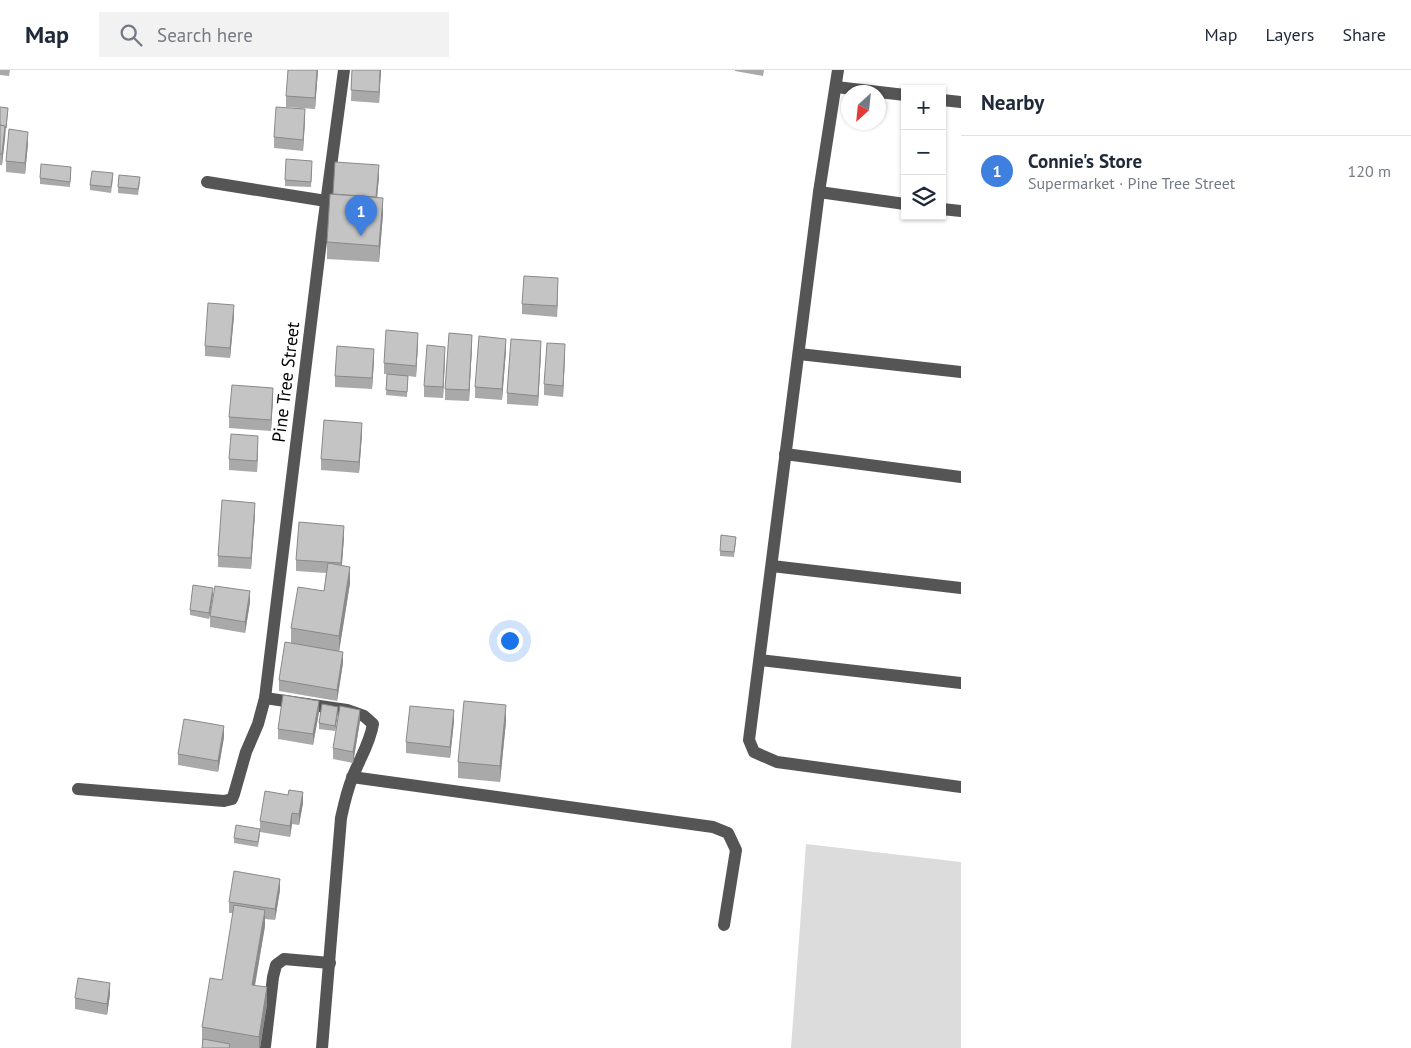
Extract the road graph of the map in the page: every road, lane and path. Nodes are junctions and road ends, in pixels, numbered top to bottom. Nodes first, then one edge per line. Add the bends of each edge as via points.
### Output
1 (344, 70) edge
2 (838, 70) edge
3 (836, 87) junction
4 (901, 95) edge
5 (946, 100) edge
6 (961, 102) edge
7 (207, 182) dead end
8 (819, 192) junction
9 (326, 201) junction
10 (901, 203) edge
11 (946, 209) edge
12 (961, 211) edge
13 (799, 354) junction
14 (961, 372) edge
15 (785, 454) junction
16 (961, 477) edge
17 (772, 566) junction
18 (961, 588) edge
19 (760, 660) junction
20 (961, 683) edge
21 (265, 698) junction
22 (352, 777) junction
23 (961, 787) edge
24 (78, 789) dead end
25 (724, 924) dead end
26 (330, 964) junction
27 (266, 1046) dead end
28 (322, 1048) edge

1 - 9 street, Pine Tree Street
2 - 3 street
3 - 4 street
3 - 8 street
5 - 6 street
7 - 9 street
8 - 10 street
8 - 13 street
9 - 21 street, Pine Tree Street
11 - 12 street
13 - 14 street
13 - 15 street
15 - 16 street
15 - 17 street
17 - 18 street
17 - 19 street
19 - 20 street
19 - 23 street via 749,740 754,752 777,762
21 - 22 street via 347,710 374,724
21 - 24 street, Pine Tree Street via 232,799 224,801
22 - 25 street via 713,827 728,833 736,850
22 - 26 street via 341,818
26 - 27 street via 284,959 276,965
26 - 28 street

